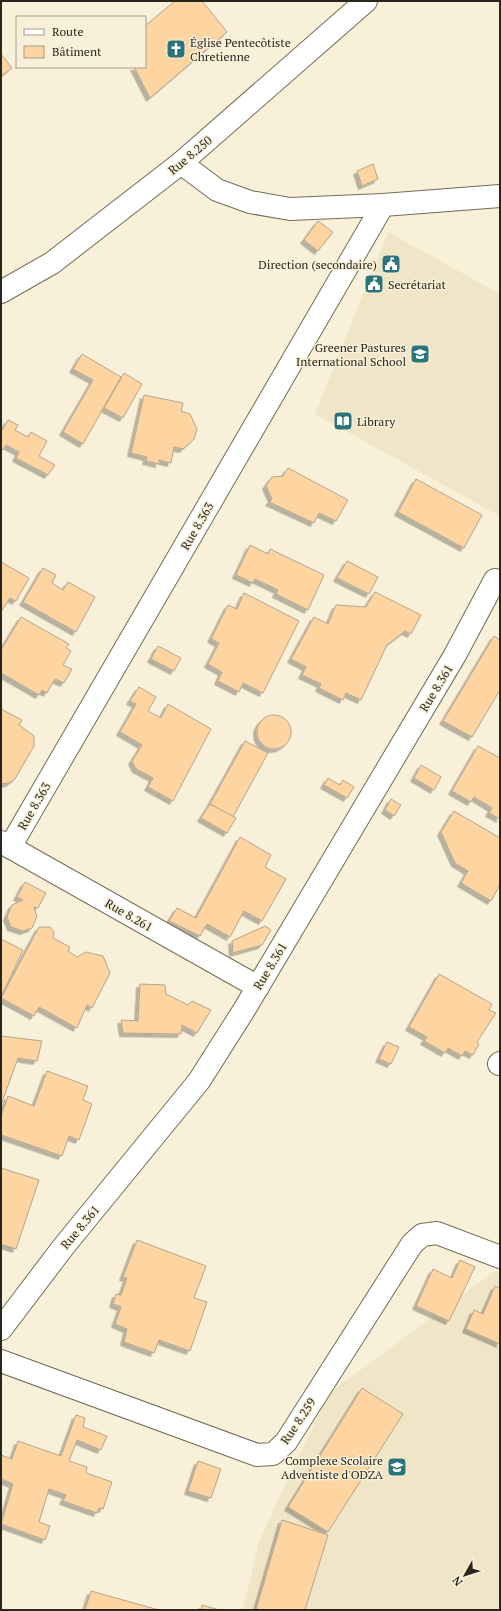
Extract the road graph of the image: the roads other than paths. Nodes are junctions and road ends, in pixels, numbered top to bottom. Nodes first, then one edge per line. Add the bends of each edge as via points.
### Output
1 (366, 1) edge
2 (181, 163) junction
3 (500, 196) edge
4 (383, 205) junction
5 (1, 292) edge
6 (498, 578) edge
7 (6, 845) edge
8 (258, 987) junction
9 (500, 1257) edge
10 (1, 1329) edge
11 (1, 1361) edge

1 - 2 street, Rue 8.250
2 - 4 street via 217,190 250,202 290,209
2 - 5 street, Rue 8.250 via 52,263
3 - 4 street
4 - 7 street, Rue 8.363
6 - 8 street, Rue 8.361
7 - 8 street, Rue 8.261
8 - 10 street, Rue 8.361 via 199,1081 64,1246
9 - 11 street, Rue 8.259 via 437,1233 422,1235 412,1244 286,1442 273,1454 256,1455

